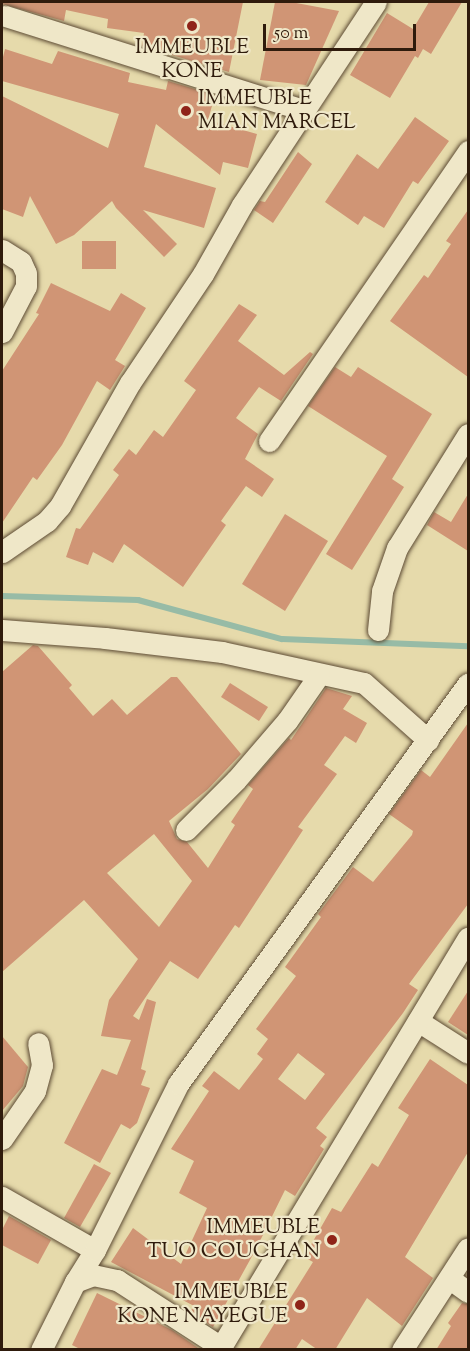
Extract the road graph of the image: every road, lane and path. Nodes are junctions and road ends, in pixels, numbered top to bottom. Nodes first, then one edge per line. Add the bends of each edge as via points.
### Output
1 (376, 2) edge
2 (5, 11) edge
3 (304, 110) junction
4 (468, 151) edge
5 (2, 250) edge
6 (2, 332) edge
7 (468, 434) edge
8 (269, 441) dead end
9 (2, 552) edge
10 (2, 630) edge
11 (378, 630) dead end
12 (319, 675) junction
13 (468, 684) edge
14 (428, 740) junction
15 (186, 830) dead end
16 (468, 938) edge
17 (418, 1021) junction
18 (38, 1043) dead end
19 (468, 1053) edge
20 (2, 1139) edge
21 (2, 1197) edge
22 (468, 1248) edge
23 (95, 1250) junction
24 (450, 1278) junction
25 (75, 1282) junction
26 (468, 1292) edge
27 (221, 1348) edge
28 (41, 1350) edge
29 (402, 1350) edge

1 - 3 street
2 - 3 street
3 - 9 street via 203,274 130,382 57,511
4 - 8 street
5 - 6 street via 21,262 26,286
7 - 11 street via 397,548 382,591
10 - 12 street via 222,652
12 - 14 street via 364,683
12 - 15 street via 287,721
13 - 14 street
14 - 23 street via 178,1084
16 - 17 street
17 - 19 street
17 - 27 street
18 - 20 street via 42,1065 35,1091
21 - 23 street
22 - 24 street
23 - 25 street
24 - 26 street
24 - 29 street
25 - 27 street via 93,1275 117,1280
25 - 28 street

